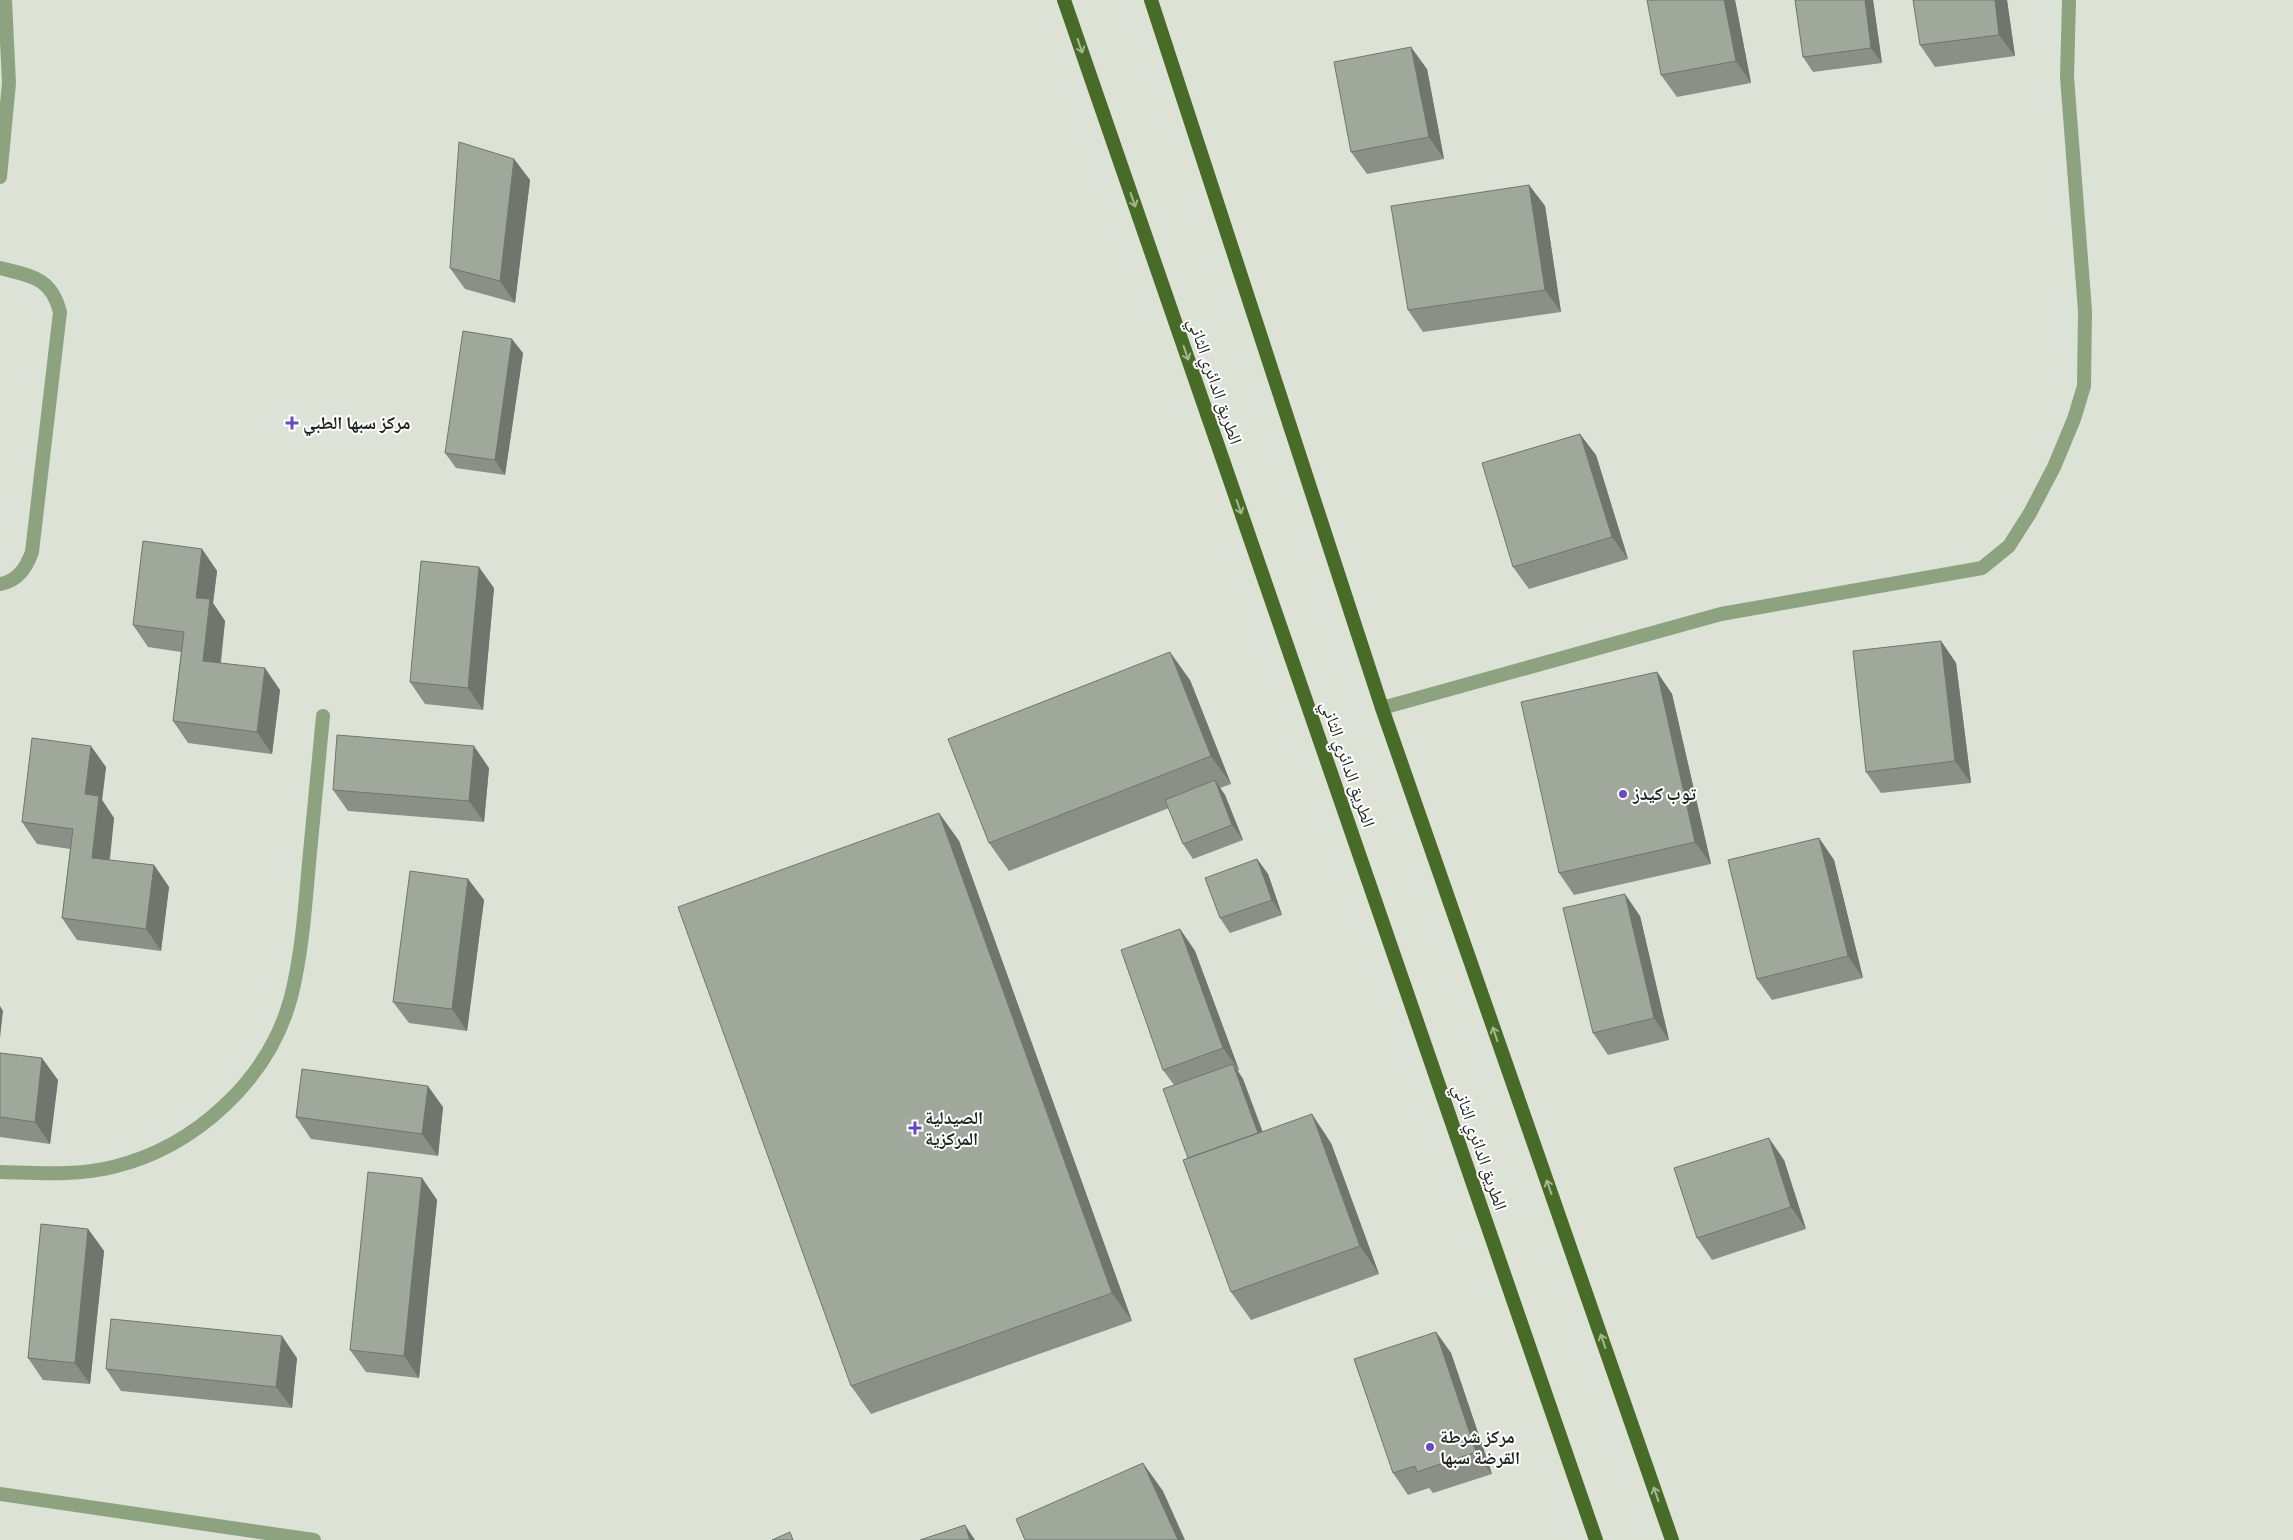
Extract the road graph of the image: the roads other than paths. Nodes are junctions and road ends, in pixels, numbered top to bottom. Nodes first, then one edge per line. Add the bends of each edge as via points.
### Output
1 (5, 0) edge
2 (1064, 0) edge
3 (1151, 0) edge
4 (2069, 0) edge
5 (0, 177) edge
6 (0, 268) edge
7 (0, 584) edge
8 (1382, 708) junction
9 (323, 716) dead end
10 (0, 1172) edge
11 (0, 1494) edge
12 (314, 1540) edge
13 (1596, 1540) edge
14 (1672, 1540) edge

1 - 5 street via 9,83
2 -> 13 main road, الطريق الدائري الثاني
3 - 8 main road
4 - 8 street via 2067,77 2085,311 2084,386 2054,467 2009,546 1982,568 1721,614
6 - 7 street via 42,281 54,295 60,312 32,552 19,576
14 -> 8 main road
9 - 10 street via 302,943 290,999 275,1038 253,1074 224,1107 191,1133 154,1154 113,1167 71,1174
11 - 12 street

